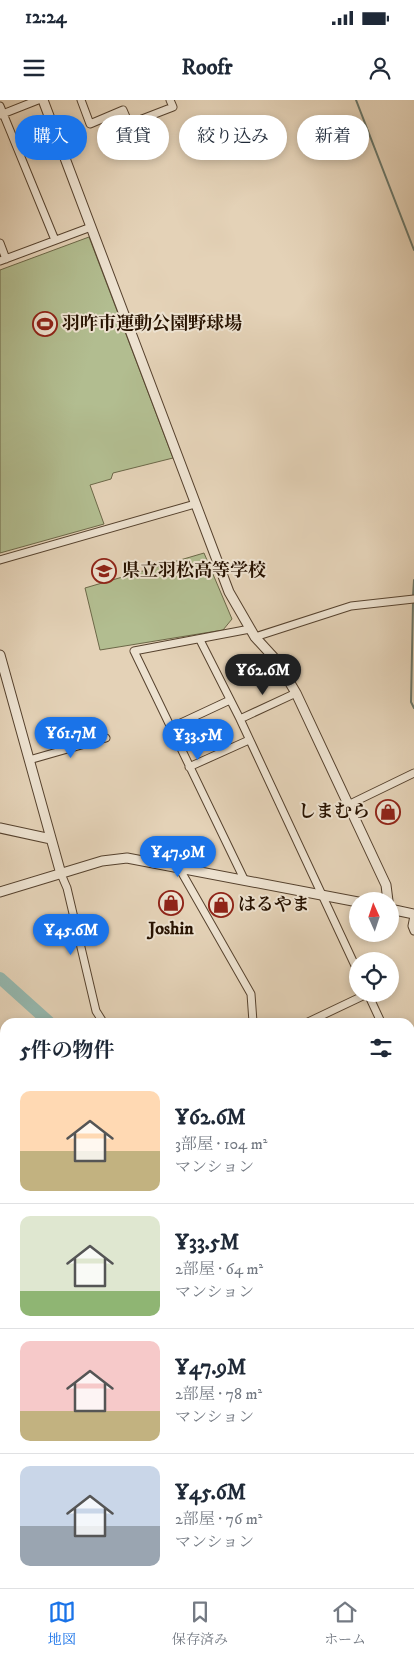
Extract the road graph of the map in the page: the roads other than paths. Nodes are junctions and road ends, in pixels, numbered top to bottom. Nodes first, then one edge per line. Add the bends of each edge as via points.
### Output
1 (38, 100) edge
2 (43, 100) edge
3 (80, 100) edge
4 (170, 100) edge
5 (0, 106) edge
6 (2, 115) edge
7 (91, 227) junction
8 (54, 240) junction
9 (0, 243) edge
10 (3, 260) edge
11 (195, 504) junction
12 (0, 560) edge
13 (414, 599) edge
14 (253, 633) junction
15 (200, 640) junction
16 (0, 655) edge
17 (296, 693) junction
18 (230, 700) junction
19 (240, 719) junction
20 (170, 728) junction
21 (106, 738) dead end
22 (249, 740) junction
23 (29, 760) junction
24 (189, 766) junction
25 (414, 774) edge
26 (348, 805) junction
27 (0, 828) edge
28 (51, 839) junction
29 (181, 867) junction
30 (61, 874) junction
31 (244, 879) junction
32 (0, 892) edge
33 (387, 892) edge
34 (322, 896) junction
35 (349, 900) edge
36 (399, 911) edge
37 (414, 915) edge
38 (414, 931) edge
39 (349, 953) edge
40 (350, 1002) edge
41 (371, 1002) edge
42 (100, 1018) edge
43 (254, 1018) edge
44 (316, 1018) edge
45 (379, 1018) edge

1 - 6 street
2 - 7 street
3 - 4 street via 90,124 123,110 129,124 173,107
5 - 6 street
6 - 8 street
7 - 8 street
7 - 11 street
8 - 10 street
9 - 10 street
11 - 12 street
11 - 14 street via 229,592
13 - 14 street via 351,606
14 - 15 street
14 - 17 street via 277,661
15 - 18 street
15 - 20 street via 134,651
16 - 23 street
17 - 19 street
17 - 26 street
18 - 19 street
18 - 20 street
19 - 22 street
20 - 24 street
21 - 23 street
22 - 24 street
22 - 34 street
23 - 28 street
24 - 31 street
25 - 26 street
26 - 33 street
27 - 28 street
28 - 30 street
29 - 30 street via 117,858
29 - 31 street
29 - 43 street via 252,994
30 - 32 street
30 - 42 street
31 - 34 street
34 - 35 street
34 - 39 street
36 - 37 street
37 - 38 street
40 - 44 street
41 - 45 street

